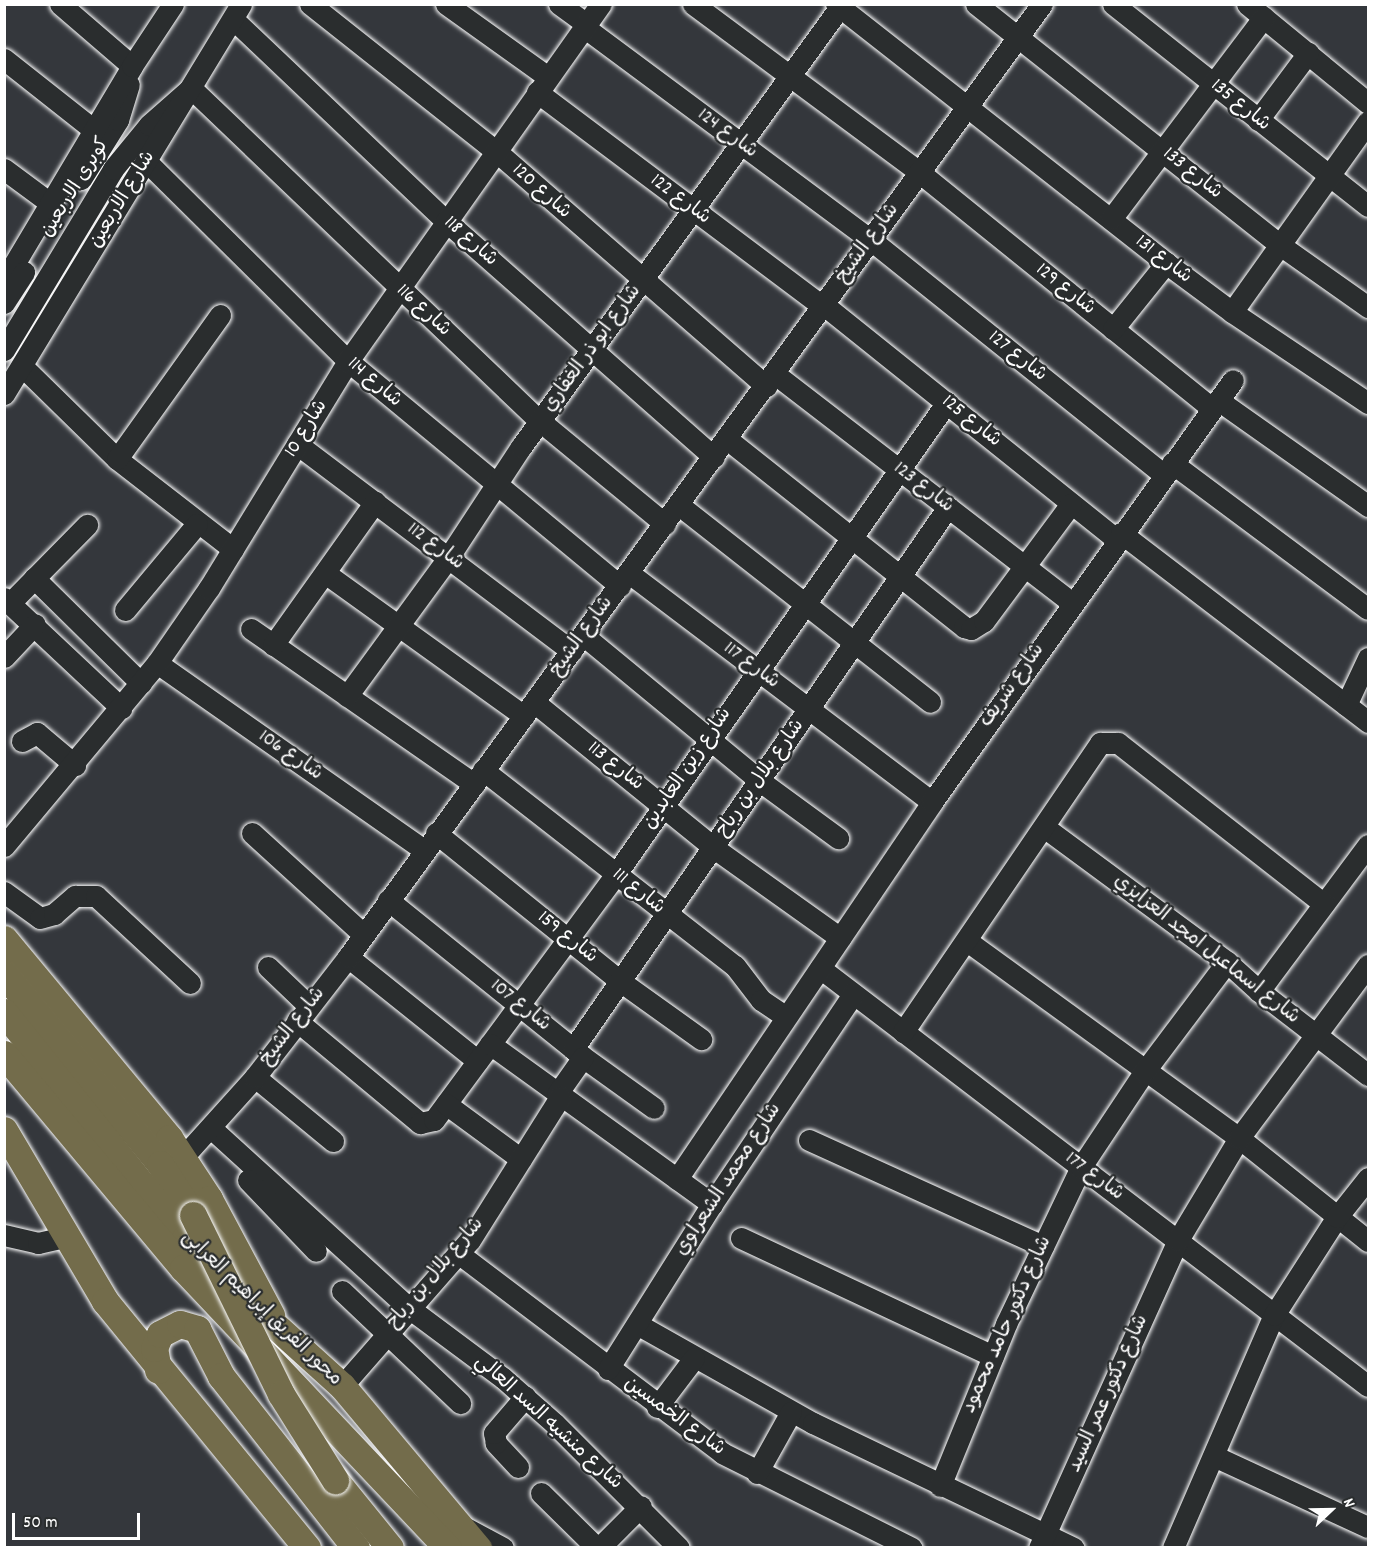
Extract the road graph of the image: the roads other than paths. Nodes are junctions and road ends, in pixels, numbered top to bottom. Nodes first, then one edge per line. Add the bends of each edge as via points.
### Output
1 (60, 4) edge
2 (173, 4) edge
3 (310, 4) edge
4 (446, 4) edge
5 (559, 4) edge
6 (601, 4) edge
7 (693, 4) edge
8 (976, 4) edge
9 (1042, 4) edge
10 (1113, 4) edge
11 (840, 6) edge
12 (1255, 11) edge
13 (237, 12) edge
14 (585, 26) junction
15 (1018, 36) junction
16 (1308, 53) junction
17 (4, 59) edge
18 (132, 66) junction
19 (790, 74) junction
20 (543, 84) junction
21 (1213, 84) junction
22 (191, 87) junction
23 (1368, 103) edge
24 (968, 105) junction
25 (1258, 120) junction
26 (1368, 122) edge
27 (94, 130) junction
28 (741, 145) junction
29 (1162, 151) junction
30 (496, 152) junction
31 (146, 161) junction
32 (4, 169) edge
33 (919, 172) junction
34 (1329, 177) junction
35 (50, 203) junction
36 (1368, 206) edge
37 (695, 211) junction
38 (1111, 219) junction
39 (446, 221) junction
40 (871, 240) junction
41 (1280, 245) junction
42 (1166, 263) junction
43 (4, 281) edge
44 (643, 282) junction
45 (398, 288) junction
46 (4, 303) edge
47 (824, 306) junction
48 (1368, 307) edge
49 (1232, 312) junction
50 (220, 315) dead end
51 (1113, 328) junction
52 (4, 350) edge
53 (592, 352) junction
54 (348, 361) junction
55 (22, 366) junction
56 (771, 380) junction
57 (1233, 380) dead end
58 (4, 394) edge
59 (947, 402) junction
60 (1368, 403) edge
61 (1215, 404) junction
62 (540, 421) junction
63 (727, 439) junction
64 (297, 444) junction
65 (714, 457) junction
66 (117, 459) junction
67 (899, 469) junction
68 (1168, 469) junction
69 (496, 486) junction
70 (375, 502) junction
71 (1071, 504) junction
72 (679, 505) junction
73 (1368, 506) edge
74 (948, 507) junction
75 (197, 524) junction
76 (665, 524) junction
77 (87, 525) dead end
78 (1119, 536) junction
79 (850, 537) junction
80 (233, 549) junction
81 (448, 558) junction
82 (1023, 566) junction
83 (325, 573) junction
84 (901, 577) junction
85 (34, 578) junction
86 (624, 580) junction
87 (7, 601) edge
88 (1071, 602) junction
89 (803, 603) junction
90 (1368, 609) edge
91 (125, 610) dead end
92 (35, 624) junction
93 (398, 625) junction
94 (251, 629) dead end
95 (578, 643) junction
96 (273, 645) junction
97 (855, 645) junction
98 (4, 657) edge
99 (1368, 658) edge
100 (157, 663) junction
101 (756, 670) junction
102 (141, 683) junction
103 (348, 696) junction
104 (930, 702) dead end
105 (1346, 705) junction
106 (121, 708) junction
107 (529, 709) junction
108 (809, 710) junction
109 (1368, 722) edge
110 (710, 739) junction
111 (22, 741) dead end
112 (75, 765) junction
113 (478, 777) junction
114 (760, 781) junction
115 (932, 802) junction
116 (664, 806) junction
117 (1044, 827) junction
118 (252, 833) dead end
119 (436, 833) junction
120 (838, 838) dead end
121 (1368, 845) edge
122 (4, 846) edge
123 (714, 848) junction
124 (424, 850) junction
125 (616, 874) junction
126 (4, 892) edge
127 (388, 900) junction
128 (1324, 904) junction
129 (666, 915) junction
130 (364, 935) junction
131 (840, 938) junction
132 (4, 939) edge
133 (569, 939) junction
134 (967, 941) junction
135 (348, 957) junction
136 (1227, 962) junction
137 (1368, 965) edge
138 (268, 967) dead end
139 (820, 968) junction
140 (4, 974) edge
141 (620, 981) junction
142 (190, 983) dead end
143 (1259, 991) junction
144 (854, 994) junction
145 (519, 1005) junction
146 (4, 1012) edge
147 (303, 1014) junction
148 (786, 1017) junction
149 (903, 1032) junction
150 (1314, 1034) junction
151 (701, 1039) dead end
152 (484, 1053) junction
153 (578, 1053) junction
154 (4, 1054) edge
155 (1144, 1072) junction
156 (1368, 1074) edge
157 (255, 1077) junction
158 (559, 1095) junction
159 (446, 1104) junction
160 (654, 1108) dead end
161 (211, 1128) junction
162 (4, 1130) edge
163 (1239, 1138) junction
164 (809, 1140) dead end
165 (333, 1141) dead end
166 (183, 1157) junction
167 (521, 1160) junction
168 (1081, 1167) junction
169 (1368, 1178) edge
170 (677, 1179) junction
171 (248, 1180) dead end
172 (281, 1203) junction
173 (712, 1203) junction
174 (1337, 1217) junction
175 (8, 1229) edge
176 (64, 1237) junction
177 (741, 1238) dead end
178 (1178, 1240) junction
179 (1368, 1241) edge
180 (1043, 1246) junction
181 (316, 1251) dead end
182 (458, 1253) junction
183 (342, 1291) dead end
184 (409, 1308) junction
185 (1274, 1315) junction
186 (637, 1324) junction
187 (277, 1326) junction
188 (387, 1334) junction
189 (993, 1356) junction
190 (694, 1358) junction
191 (608, 1369) junction
192 (158, 1370) junction
193 (342, 1386) junction
194 (1368, 1386) edge
195 (525, 1397) junction
196 (460, 1403) dead end
197 (657, 1407) junction
198 (791, 1412) junction
199 (322, 1413) junction
200 (281, 1456) junction
201 (1214, 1456) junction
202 (518, 1467) dead end
203 (757, 1473) junction
204 (940, 1486) junction
205 (541, 1493) dead end
206 (641, 1506) junction
207 (1368, 1527) edge
208 (452, 1536) edge
209 (1042, 1541) edge
210 (307, 1548) edge
211 (356, 1548) edge
212 (390, 1548) edge
213 (478, 1548) edge
214 (503, 1548) edge
215 (598, 1548) edge
216 (679, 1548) edge
217 (912, 1548) edge
218 (1074, 1548) edge
219 (1173, 1548) edge

1 - 18 street
2 - 18 street
3 - 30 street, شارع 120
4 - 20 street, شارع 122
5 - 14 street, شارع 124
6 - 14 street, شارع 10
7 - 19 street, شارع 129
8 - 15 street, شارع 133
9 - 15 street, شارع الشيخ
10 - 21 street, شارع 135
11 - 19 street, شارع ابو ذر الغفاري
11 - 24 street, شارع 131
12 - 16 street
12 - 21 street
13 - 22 street, شارع الاربعين
13 - 39 street, شارع 118
14 - 20 street, شارع 10
14 - 28 street, شارع 124
15 - 24 street, شارع الشيخ
15 - 29 street, شارع 133
16 - 23 street
16 - 25 street
17 - 27 street
18 - 27 street
18 - 46 street, كوبرى الاربعين via 118,120
19 - 28 street, شارع ابو ذر الغفاري
19 - 33 street, شارع 129
20 - 30 street, شارع 10
20 - 37 street, شارع 122
21 - 25 street, شارع 135
21 - 29 street
22 - 31 street, شارع الاربعين
22 - 45 street, شارع 116
22 - 52 street, كوبرى الاربعين via 149,125 113,169
24 - 33 street, شارع الشيخ
24 - 38 street, شارع 131
25 - 34 street, شارع 135
26 - 34 street
27 - 35 street
28 - 37 street, شارع ابو ذر الغفاري
28 - 40 street, شارع 124
29 - 38 street
29 - 41 street, شارع 133
30 - 39 street, شارع 10
30 - 44 street, شارع 120
31 - 54 street, شارع 114
31 - 55 street, شارع الاربعين
32 - 35 street
33 - 40 street, شارع الشيخ
33 - 51 street, شارع 129
34 - 36 street, شارع 135
34 - 41 street
35 - 43 street
37 - 44 street, شارع ابو ذر الغفاري
37 - 47 street, شارع 122
38 - 42 street, شارع 131
39 - 45 street, شارع 10
39 - 53 street, شارع 118
40 - 47 street, شارع الشيخ
40 - 68 street, شارع 127
41 - 48 street, شارع 133
41 - 49 street
42 - 49 street, شارع 131
42 - 51 street
44 - 53 street, شارع ابو ذر الغفاري
44 - 56 street, شارع 120
45 - 54 street, شارع 10
45 - 62 street, شارع 116
47 - 56 street, شارع الشيخ
47 - 59 street, شارع 125
49 - 60 street, شارع 131
50 - 66 street
51 - 61 street, شارع 129
53 - 62 street, شارع ابو ذر الغفاري
53 - 65 street, شارع 118
54 - 64 street, شارع 10
54 - 69 street, شارع 114
55 - 58 street, شارع الاربعين
55 - 66 street
56 - 63 street, شارع الشيخ
56 - 67 street, شارع 123
57 - 61 street
59 - 67 street, شارع زين العابدين
59 - 71 street, شارع 125
61 - 68 street, شارع شريف
61 - 73 street, شارع 129
62 - 69 street, شارع ابو ذر الغفاري
62 - 76 street, شارع 116
63 - 65 street, شارع الشيخ
63 - 79 street
64 - 70 street, شارع 112
64 - 80 street, شارع 10
65 - 72 street, شارع الشيخ
66 - 75 street
67 - 74 street, شارع 123
67 - 79 street, شارع زين العابدين
68 - 78 street, شارع شريف
68 - 90 street, شارع 127
69 - 81 street, شارع ابو ذر الغفاري
69 - 86 street, شارع 114
70 - 81 street, شارع 112
70 - 83 street
71 - 78 street, شارع 125
71 - 82 street
72 - 76 street, شارع الشيخ
72 - 89 street
74 - 82 street, شارع 123
74 - 84 street, شارع بلال بن رباح
75 - 80 street
75 - 91 street
76 - 86 street, شارع الشيخ
77 - 85 street
78 - 88 street, شارع شريف
78 - 105 street, شارع 125
79 - 84 street
79 - 89 street, شارع زين العابدين
80 - 100 street, شارع 10
81 - 93 street, شارع ابو ذر الغفاري
81 - 95 street, شارع 112
82 - 84 street via 984,621 971,629
82 - 88 street, شارع 123
83 - 93 street, شارع 113
83 - 96 street
84 - 97 street, شارع بلال بن رباح
85 - 87 street
85 - 102 street
86 - 95 street, شارع الشيخ
86 - 101 street, شارع 117
87 - 92 street
88 - 115 street, شارع شريف
89 - 97 street
89 - 101 street, شارع زين العابدين
92 - 98 street
92 - 106 street
93 - 103 street, شارع ابو ذر الغفاري
93 - 107 street, شارع 113
94 - 96 street, شارع 111
95 - 107 street, شارع الشيخ
95 - 110 street, شارع 112
96 - 103 street, شارع 111
97 - 104 street
97 - 108 street, شارع بلال بن رباح
99 - 105 street
100 - 102 street, شارع 10
100 - 124 street, شارع 106
101 - 108 street, شارع 117
101 - 110 street, شارع زين العابدين
102 - 106 street, شارع 10
103 - 113 street, شارع 111
105 - 109 street, شارع 125
106 - 112 street, شارع 10
107 - 113 street, شارع الشيخ
107 - 116 street, شارع 113
108 - 114 street, شارع بلال بن رباح
108 - 115 street, شارع 117
110 - 114 street, شارع 112
110 - 116 street, شارع زين العابدين
111 - 112 street via 37,733
112 - 122 street, شارع 10
113 - 119 street, شارع الشيخ
113 - 125 street, شارع 111
114 - 120 street, شارع 112
114 - 123 street, شارع بلال بن رباح
115 - 131 street, شارع شريف
116 - 123 street, شارع 113
116 - 125 street, شارع زين العابدين
117 - 128 street via 1100,743 1118,743
117 - 134 street
117 - 136 street, شارع اسماعيل امجد العزايزي
118 - 130 street
119 - 124 street, شارع الشيخ
119 - 133 street, شارع 159
121 - 128 street
123 - 129 street, شارع بلال بن رباح
123 - 131 street, شارع 113
124 - 127 street, شارع الشيخ
125 - 129 street, شارع 111
125 - 133 street, شارع زين العابدين
126 - 142 street via 40,918 54,914 75,896 96,896
127 - 130 street, شارع الشيخ
127 - 145 street, شارع 107
128 - 143 street
129 - 141 street, شارع بلال بن رباح
129 - 148 street, شارع 111 via 735,966 761,1000
130 - 135 street, شارع الشيخ
131 - 139 street, شارع شريف
132 - 166 main road via 139,1098
133 - 141 street, شارع 159
133 - 145 street, شارع زين العابدين
134 - 149 street
134 - 155 street
135 - 147 street, شارع الشيخ
135 - 152 street
136 - 143 street, شارع اسماعيل امجد العزايزي
136 - 155 street, شارع دكتور حامد محمود
137 - 150 street, شارع دكتور عمر السيد
138 - 147 street
139 - 144 street, شارع 177
139 - 148 street, شارع شريف
140 - 212 main road, bridge via 160,1164 193,1215 281,1394 335,1480
141 - 151 street, شارع 159
141 - 153 street, شارع بلال بن رباح
143 - 150 street, شارع اسماعيل امجد العزايزي
144 - 149 street, شارع 177
144 - 173 street, شارع محمد الشعراوي
145 - 152 street, شارع زين العابدين
145 - 153 street, شارع 107
146 - 187 main road, محور الفريق إبراهيم العرابى via 185,1238
147 - 157 street, شارع الشيخ
147 - 159 street, شارع زين العابدين via 420,1122 434,1120
148 - 170 street, شارع شريف
149 - 168 street, شارع 177
150 - 156 street, شارع اسماعيل امجد العزايزي
150 - 163 street, شارع دكتور عمر السيد
152 - 158 street
152 - 159 street, شارع زين العابدين
153 - 158 street, شارع بلال بن رباح
153 - 160 street, شارع 107
154 - 199 main road, محور الفريق إبراهيم العرابى via 183,1268
155 - 163 street
155 - 168 street, شارع دكتور حامد محمود
157 - 161 street, شارع الشيخ
157 - 165 street
158 - 167 street, شارع بلال بن رباح
158 - 170 street
159 - 167 street
161 - 166 street, شارع الشيخ
161 - 172 street
162 - 176 main road
163 - 174 street
163 - 178 street, شارع دكتور عمر السيد
164 - 180 street
166 - 187 main road
167 - 182 street, شارع بلال بن رباح
168 - 178 street, شارع 177
168 - 180 street, شارع دكتور حامد محمود
169 - 174 street
170 - 173 street
171 - 172 street
172 - 181 street
172 - 184 street, شارع منشيه السد العالي
173 - 186 street, شارع محمد الشعراوي
174 - 179 street
174 - 185 street
175 - 176 street via 38,1243
176 - 192 main road via 105,1301
177 - 189 street
178 - 185 street, شارع 177
178 - 209 street, شارع دكتور عمر السيد
180 - 189 street, شارع دكتور حامد محمود
182 - 184 street, شارع بلال بن رباح
182 - 191 street, شارع الخمسين
183 - 188 street
184 - 188 street, شارع بلال بن رباح
184 - 195 street, شارع منشيه السد العالي
185 - 194 street, شارع 177
185 - 201 street
186 - 190 street
186 - 191 street, شارع محمد الشعراوي
187 - 193 main road, محور الفريق إبراهيم العرابى
188 - 193 street, شارع بلال بن رباح
188 - 196 street
189 - 204 street, شارع دكتور حامد محمود
190 - 197 street
190 - 198 street
191 - 197 street, شارع الخمسين
192 - 200 main road via 154,1348 160,1334 180,1324 197,1329 221,1376
192 - 210 main road
193 - 208 main road, محور الفريق إبراهيم العرابى
195 - 202 street via 494,1433 495,1443
195 - 206 street, شارع منشيه السد العالي
197 - 203 street, شارع الخمسين
198 - 203 street
198 - 204 street
199 - 200 main road via 294,1429
199 - 208 main road, محور الفريق إبراهيم العرابى
200 - 211 main road
201 - 207 street
201 - 219 street
203 - 217 street, شارع الخمسين
204 - 209 street
205 - 215 street
206 - 215 street
206 - 216 street, شارع منشيه السد العالي
208 - 213 main road, محور الفريق إبراهيم العرابى
208 - 214 street
209 - 218 street

